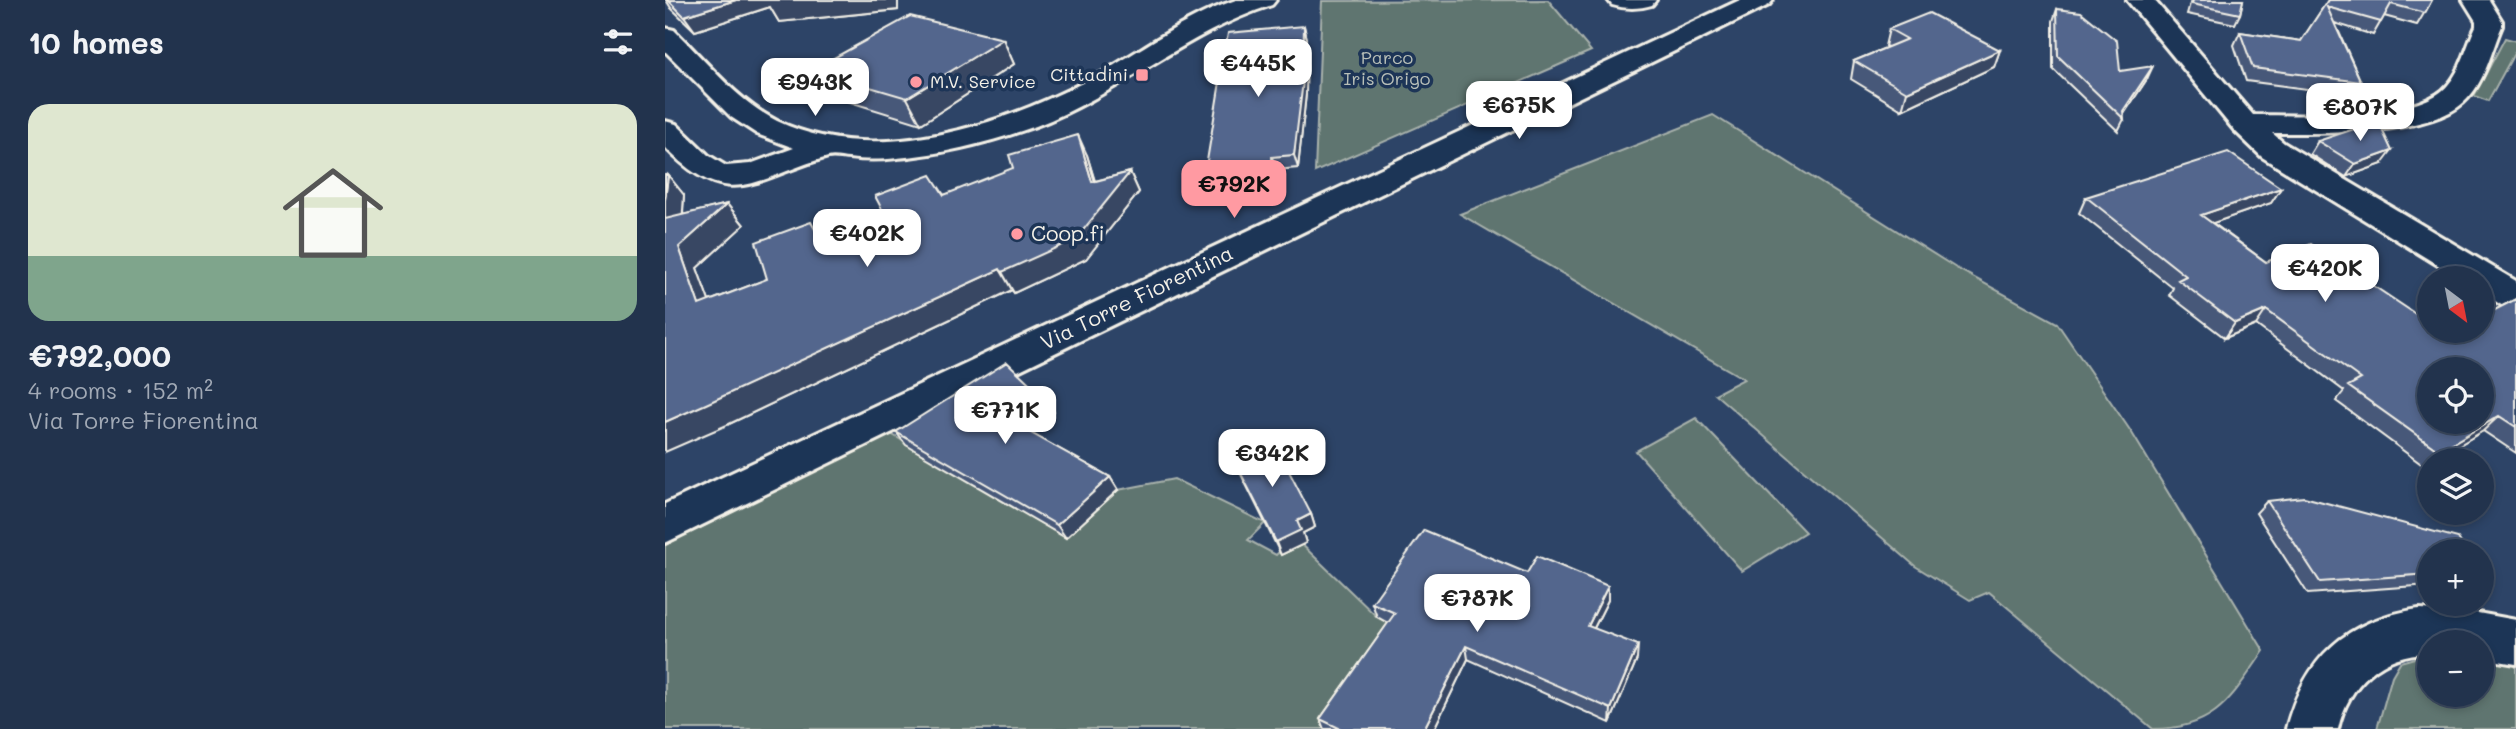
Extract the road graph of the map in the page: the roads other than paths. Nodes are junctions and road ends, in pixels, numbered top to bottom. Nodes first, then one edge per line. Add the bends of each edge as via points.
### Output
1 (1263, 0) edge
2 (1621, 0) edge
3 (1643, 0) edge
4 (1760, 0) edge
5 (2140, 0) edge
6 (2476, 0) edge
7 (665, 36) edge
8 (2245, 124) junction
9 (665, 130) edge
10 (828, 146) junction
11 (2464, 266) edge
12 (2494, 278) edge
13 (2494, 284) edge
14 (2516, 285) edge
15 (2516, 297) edge
16 (665, 524) edge
17 (2516, 642) edge
18 (2312, 729) edge

1 - 10 street via 1206,20 1089,91 1007,126 916,147
2 - 3 street
4 - 16 street, Via Torre Fiorentina
5 - 8 street
6 - 8 street via 2489,26 2462,85 2439,107 2393,119
7 - 10 street via 747,115 793,138
8 - 11 street via 2283,157
9 - 10 street via 706,168 729,177
12 - 14 street
13 - 15 street
17 - 18 street via 2431,629 2389,635 2343,668 2321,701

